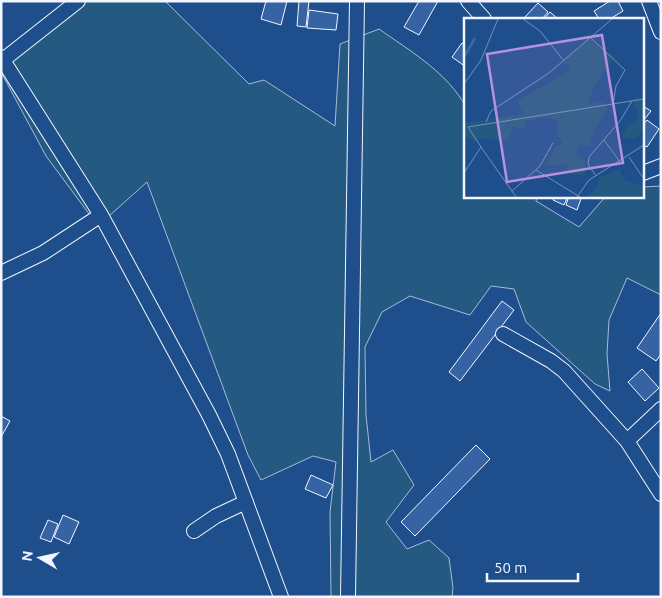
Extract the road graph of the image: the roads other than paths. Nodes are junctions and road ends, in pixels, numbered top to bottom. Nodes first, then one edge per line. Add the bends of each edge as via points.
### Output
1 (78, 1) edge
2 (357, 1) edge
3 (468, 1) edge
4 (649, 12) edge
5 (483, 18) edge
6 (661, 32) edge
7 (2, 59) edge
8 (661, 166) edge
9 (644, 173) edge
10 (101, 214) junction
11 (1, 273) edge
12 (503, 334) dead end
13 (661, 409) edge
14 (627, 441) junction
15 (661, 494) edge
16 (246, 502) junction
17 (194, 531) dead end
18 (281, 597) edge
19 (348, 597) edge

1 - 7 street
2 - 19 street
3 - 5 street
4 - 6 street
7 - 10 street
8 - 9 street
10 - 11 street via 44,253
10 - 16 street via 209,415
12 - 14 street via 564,370
13 - 14 street
14 - 15 street
16 - 17 street
16 - 18 street

